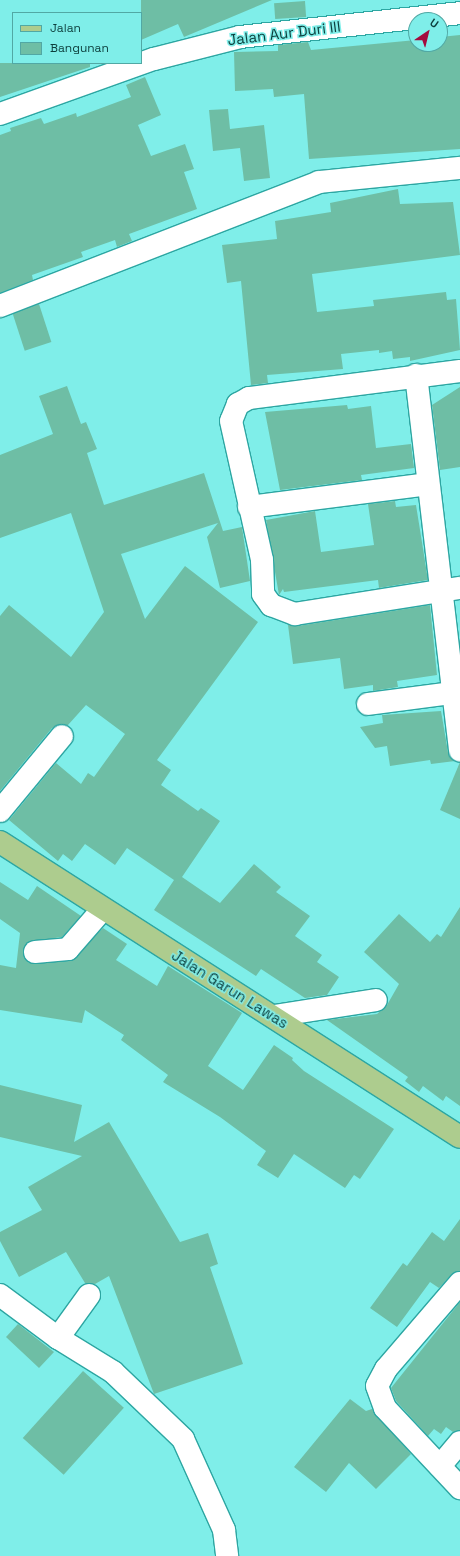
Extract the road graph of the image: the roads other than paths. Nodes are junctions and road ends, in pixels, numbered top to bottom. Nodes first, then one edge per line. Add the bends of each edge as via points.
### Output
1 (460, 13) edge
2 (142, 63) edge
3 (140, 64) edge
4 (0, 114) edge
5 (460, 168) edge
6 (0, 306) edge
7 (460, 371) edge
8 (416, 375) junction
9 (428, 484) junction
10 (249, 507) junction
11 (452, 589) edge
12 (451, 693) junction
13 (368, 704) dead end
14 (62, 736) dead end
15 (460, 750) edge
16 (0, 811) edge
17 (0, 842) edge
18 (102, 910) junction
19 (35, 952) dead end
20 (376, 1000) dead end
21 (274, 1016) junction
22 (460, 1137) edge
23 (460, 1283) edge
24 (0, 1295) edge
25 (90, 1295) dead end
26 (58, 1338) junction
27 (460, 1442) edge
28 (440, 1466) junction
29 (460, 1488) edge
30 (227, 1556) edge

1 - 2 street, Jalan Aur Duri III via 240,37
3 - 4 street, Jalan Aur Duri III
5 - 6 street via 320,182
7 - 8 street
8 - 9 street
8 - 10 street via 249,398 238,404 231,421
9 - 10 street
9 - 11 street
10 - 11 street via 262,560 263,594 271,605 281,610 295,614
11 - 12 street
12 - 13 street
12 - 15 street
14 - 16 street
17 - 18 main road, Jalan Garun Lawas
18 - 19 street via 68,949
18 - 21 main road, Jalan Garun Lawas
20 - 21 street
21 - 22 main road, Jalan Garun Lawas
23 - 28 street via 386,1369 377,1386 385,1408
24 - 26 street
25 - 26 street
26 - 30 street via 113,1372 183,1439 224,1530
27 - 28 street
28 - 29 street

